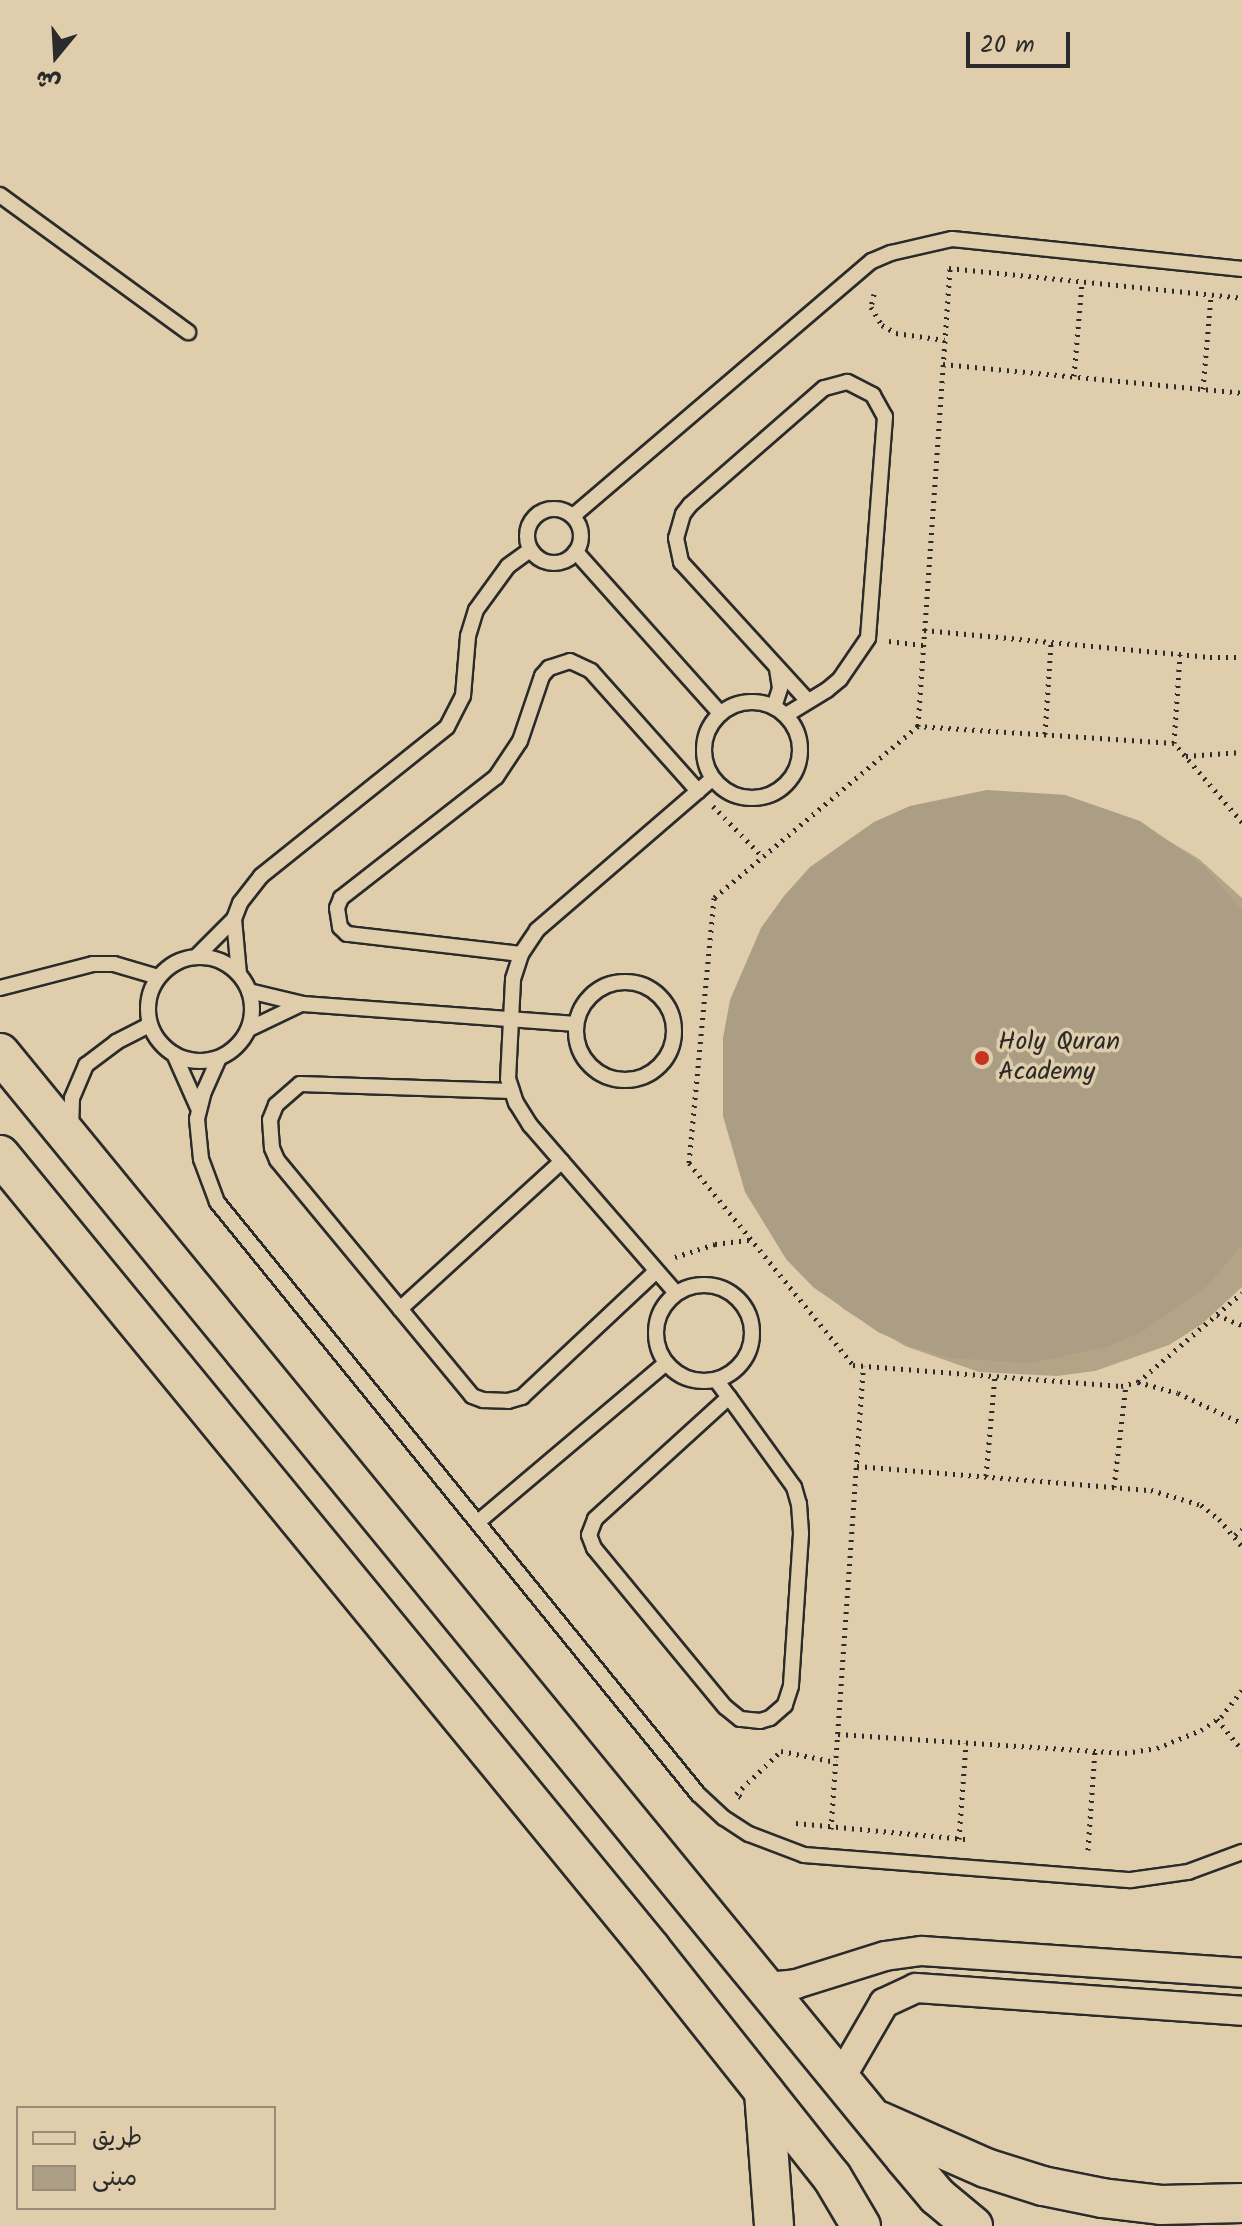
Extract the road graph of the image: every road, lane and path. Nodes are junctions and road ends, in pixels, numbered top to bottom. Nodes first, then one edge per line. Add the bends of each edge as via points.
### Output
1 (0, 195) edge
2 (952, 239) junction
3 (949, 268) junction
4 (937, 269) dead end
5 (1242, 269) edge
6 (1082, 282) junction
7 (881, 287) dead end
8 (1211, 295) junction
9 (1242, 298) edge
10 (188, 332) dead end
11 (945, 340) junction
12 (943, 364) junction
13 (1074, 376) junction
14 (1203, 389) junction
15 (1242, 393) edge
16 (573, 516) junction
17 (530, 550) junction
18 (576, 552) junction
19 (924, 630) junction
20 (868, 638) junction
21 (1051, 643) junction
22 (924, 645) junction
23 (1180, 654) junction
24 (1242, 657) edge
25 (777, 668) junction
26 (808, 701) junction
27 (780, 711) junction
28 (720, 713) junction
29 (918, 726) junction
30 (1045, 734) junction
31 (1174, 743) junction
32 (1242, 752) edge
33 (1185, 756) junction
34 (712, 779) junction
35 (698, 791) junction
36 (1242, 822) edge
37 (763, 857) junction
38 (234, 919) junction
39 (521, 954) junction
40 (196, 957) junction
41 (239, 974) junction
42 (158, 977) junction
43 (0, 988) edge
44 (249, 991) junction
45 (303, 1004) junction
46 (511, 1020) junction
47 (576, 1024) junction
48 (150, 1025) junction
49 (249, 1029) junction
50 (0, 1053) edge
51 (174, 1054) junction
52 (219, 1058) junction
53 (512, 1091) junction
54 (198, 1108) junction
55 (75, 1144) junction
56 (0, 1155) edge
57 (562, 1161) junction
58 (751, 1240) junction
59 (656, 1271) junction
60 (676, 1293) junction
61 (1242, 1293) edge
62 (400, 1309) junction
63 (1216, 1315) junction
64 (1242, 1325) edge
65 (666, 1363) junction
66 (863, 1366) junction
67 (995, 1376) junction
68 (716, 1380) junction
69 (1138, 1382) junction
70 (1126, 1385) junction
71 (729, 1397) junction
72 (1242, 1423) edge
73 (857, 1466) junction
74 (986, 1476) junction
75 (1114, 1487) junction
76 (478, 1522) junction
77 (1242, 1529) edge
78 (1235, 1535) junction
79 (1242, 1546) edge
80 (1242, 1690) edge
81 (1217, 1719) junction
82 (838, 1734) junction
83 (966, 1743) junction
84 (1242, 1750) edge
85 (1095, 1751) junction
86 (836, 1762) junction
87 (749, 1802) dead end
88 (789, 1821) dead end
89 (831, 1829) junction
90 (959, 1839) junction
91 (973, 1840) dead end
92 (1074, 1849) dead end
93 (1088, 1850) junction
94 (1099, 1851) dead end
95 (1242, 1852) edge
96 (1242, 1973) edge
97 (768, 1987) junction
98 (1242, 2011) edge
99 (840, 2079) junction
100 (764, 2092) junction
101 (872, 2118) junction
102 (1242, 2203) edge
103 (774, 2226) edge
104 (861, 2226) edge
105 (973, 2226) edge

1 - 10 lane
2 - 3 path
2 - 5 lane
2 - 16 lane via 911,246 872,261
3 - 4 path
3 - 6 path
3 - 11 path
6 - 8 path
6 - 13 path
7 - 11 path via 870,298 882,325 896,333
8 - 9 path
8 - 14 path
11 - 12 path
12 - 13 path
12 - 19 path
13 - 14 path
14 - 15 path
16 - 17 lane via 555,509 537,514 527,530
16 - 18 lane via 582,537
17 - 18 lane via 552,563
17 - 38 lane via 508,566 476,610 468,636 463,696 447,727 261,876
18 - 28 lane
19 - 21 path
19 - 22 path
20 - 22 path
20 - 25 lane via 885,417 873,395 847,382 824,388 690,505 676,538 681,562
20 - 26 lane via 846,673
21 - 23 path
21 - 30 path
22 - 29 path
23 - 24 path
23 - 31 path
25 - 26 lane
25 - 27 lane
26 - 27 lane
27 - 28 lane via 746,702
27 - 34 lane via 800,741 797,769 789,782 750,799
28 - 34 lane via 704,738
29 - 30 path
29 - 37 path
30 - 31 path
31 - 33 path
32 - 33 path
33 - 36 path
34 - 35 lane
35 - 37 path
35 - 39 lane via 537,930
35 - 39 lane via 591,671 570,661 549,668 520,741 496,777 341,898 337,908 340,927 347,934
37 - 58 path via 714,898 689,1163
38 - 40 lane
38 - 41 lane
39 - 46 lane via 513,979
40 - 41 lane via 212,958
40 - 42 lane via 168,967
41 - 44 lane
42 - 43 lane via 124,966 93,964
42 - 48 lane via 147,1005
44 - 45 lane
44 - 49 lane
45 - 46 lane
45 - 49 lane
46 - 47 lane
46 - 53 lane
47 - 47 lane via 576,1040 591,1066 618,1079 634,1079 660,1065 673,1037 668,1008 658,995 631,983 615,983 589,998
48 - 51 lane
48 - 55 lane via 86,1065 72,1098
49 - 52 lane
50 - 55 main road
51 - 52 lane via 196,1061
51 - 54 lane
52 - 54 lane
53 - 57 lane via 523,1114
53 - 62 lane via 300,1084 276,1105 269,1135 277,1160
54 - 76 lane via 201,1159 217,1202
55 - 97 main road
56 - 100 main road
57 - 59 lane
57 - 62 lane
58 - 59 path via 681,1253
58 - 66 path via 853,1365
59 - 60 lane
59 - 62 lane via 522,1397 508,1401 472,1396
60 - 65 lane via 664,1306 656,1330
60 - 68 lane via 709,1286 730,1292 745,1309 752,1330 748,1352 735,1370
61 - 63 path
63 - 64 path
63 - 69 path
65 - 68 lane via 684,1377
65 - 76 lane
66 - 67 path
66 - 73 path
67 - 70 path
67 - 74 path
68 - 71 lane
69 - 70 path
69 - 72 path via 1178,1393
70 - 75 path
71 - 71 lane via 794,1487 801,1519 791,1686 785,1705 760,1721 740,1719 725,1707 594,1548 589,1535 595,1519
73 - 74 path
73 - 82 path
74 - 75 path
75 - 78 path via 1181,1497 1201,1505
76 - 95 lane via 698,1794 724,1818 775,1847 804,1855 1131,1880 1188,1872
77 - 78 path
78 - 79 path
80 - 81 path
81 - 84 path
81 - 85 path via 1157,1748
82 - 83 path
82 - 86 path
83 - 85 path
83 - 90 path
85 - 93 path
86 - 87 path via 781,1751 736,1794
86 - 89 path
88 - 89 path
89 - 90 path
90 - 91 path
92 - 93 path
93 - 94 path
96 - 97 street via 922,1951
97 - 99 main road
98 - 99 street via 916,1988 884,2003
99 - 101 main road
100 - 103 main road
100 - 104 main road via 832,2177
101 - 102 main road via 986,2168 1043,2186 1161,2205
101 - 105 main road via 937,2196

